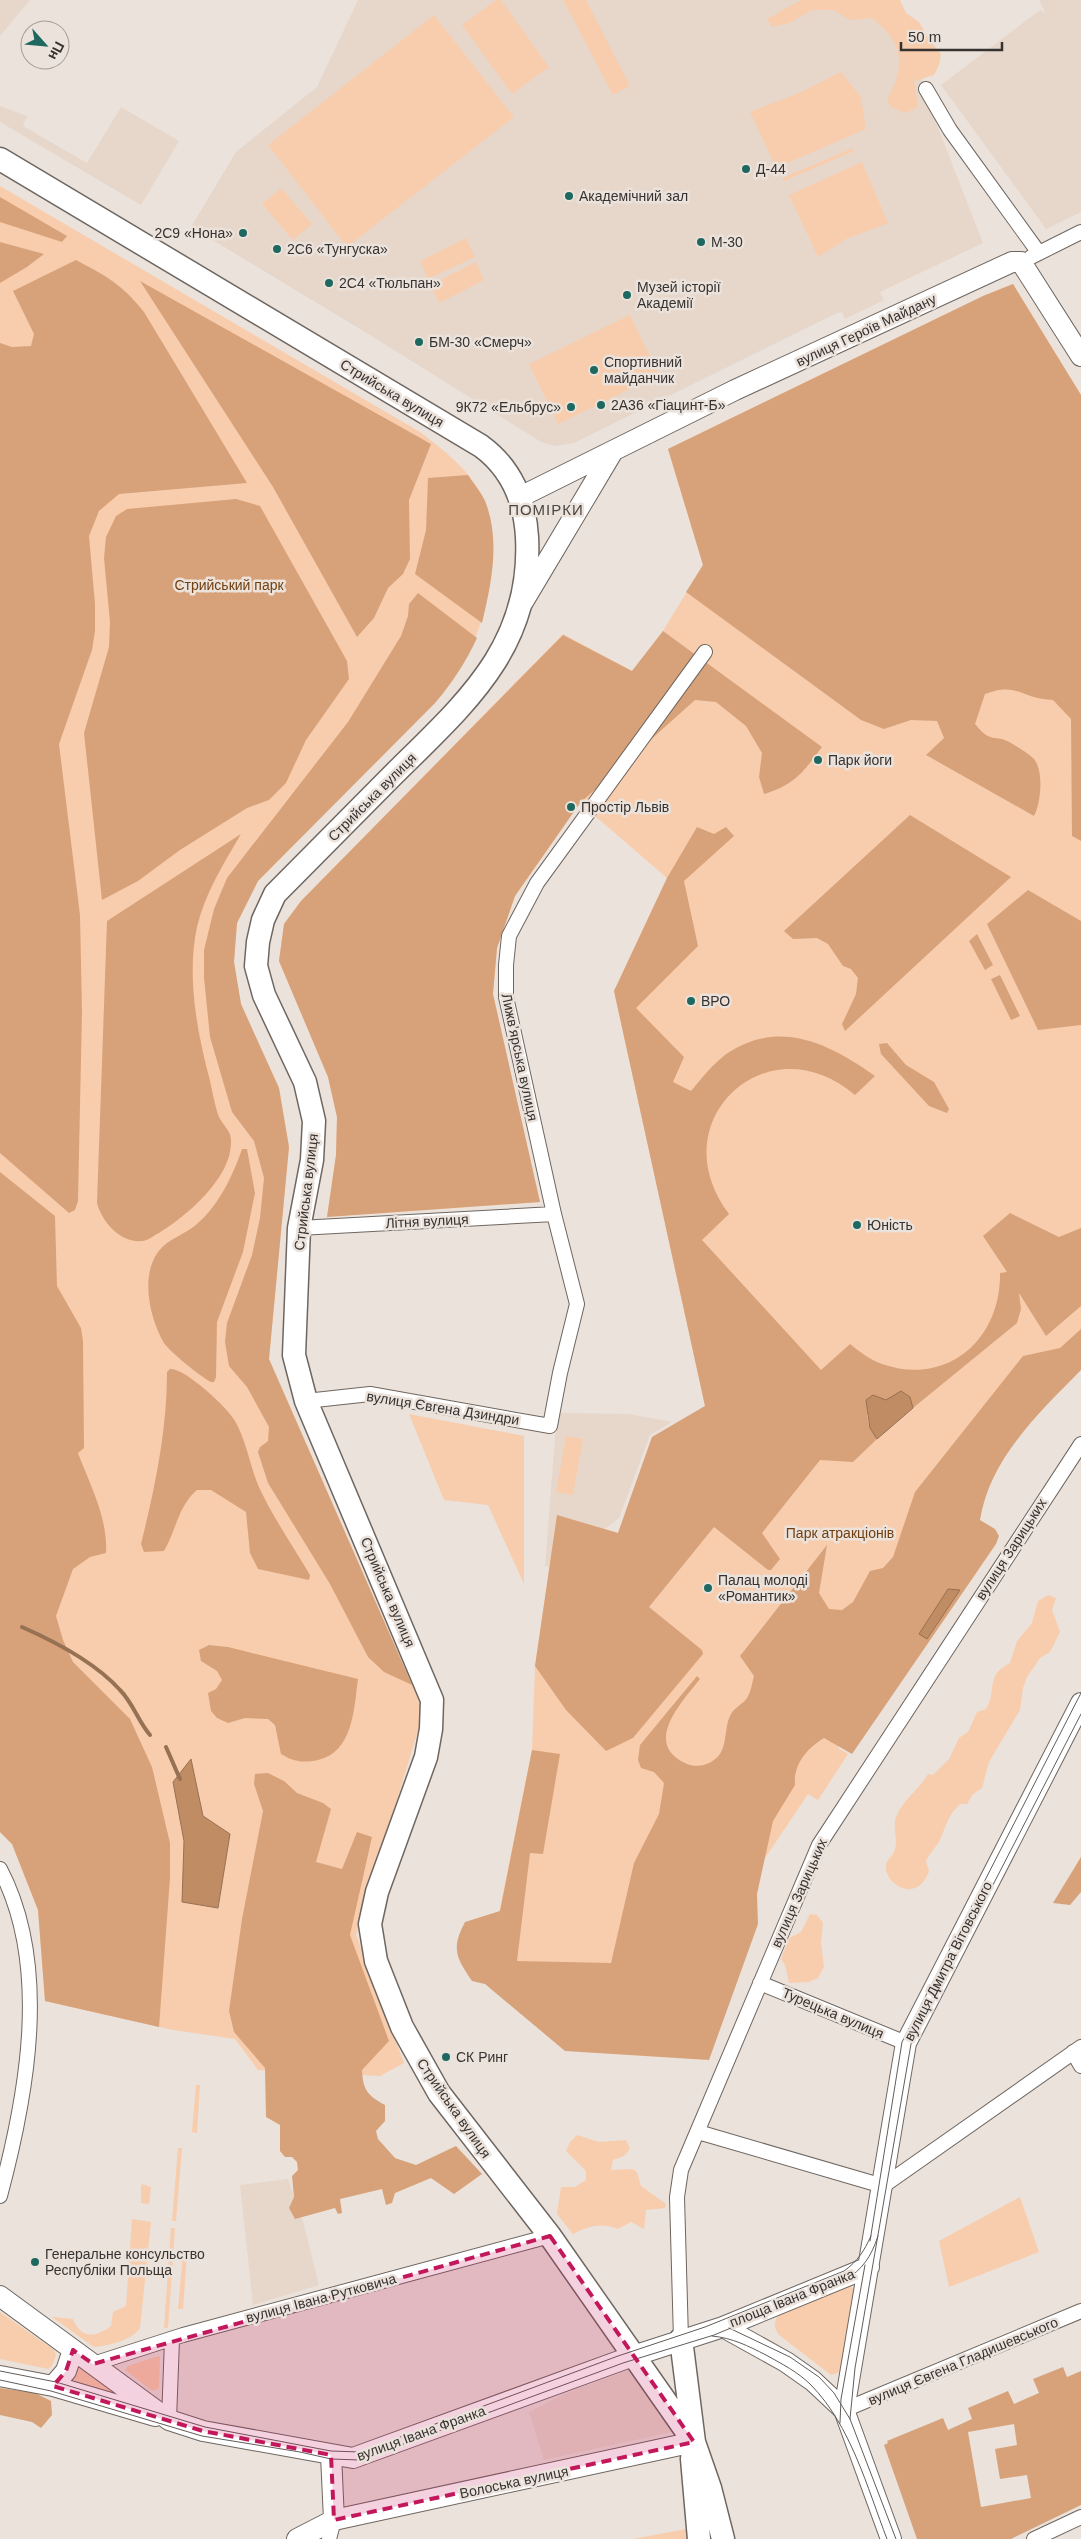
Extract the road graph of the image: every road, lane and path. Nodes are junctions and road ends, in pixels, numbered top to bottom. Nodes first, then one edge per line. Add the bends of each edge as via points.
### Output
1 (926, 89) dead end
2 (0, 159) edge
3 (1081, 232) edge
4 (1030, 258) junction
5 (1081, 356) edge
6 (613, 451) junction
7 (520, 497) junction
8 (523, 602) junction
9 (705, 652) dead end
10 (554, 1214) junction
11 (300, 1228) junction
12 (306, 1401) junction
13 (550, 1426) joint
14 (1081, 1444) edge
15 (1081, 1703) edge
16 (0, 1869) edge
17 (760, 1982) junction
18 (906, 2043) junction
19 (1077, 2050) edge
20 (1081, 2066) edge
21 (698, 2132) junction
22 (884, 2186) junction
23 (0, 2194) edge
24 (550, 2236) junction
25 (869, 2267) junction
26 (0, 2296) edge
27 (1081, 2311) edge
28 (723, 2327) junction
29 (681, 2339) junction
30 (172, 2340) junction
31 (74, 2350) junction
32 (633, 2356) junction
33 (93, 2364) junction
34 (0, 2376) edge
35 (53, 2386) junction
36 (844, 2410) junction
37 (169, 2420) junction
38 (694, 2442) junction
39 (331, 2455) junction
40 (1081, 2516) edge
41 (334, 2520) junction
42 (297, 2539) edge
43 (329, 2539) edge
44 (699, 2539) edge
45 (724, 2539) edge
46 (891, 2539) edge
47 (1034, 2539) edge

1 - 4 street
2 - 7 main road, Стрийська вулиця via 481,446 507,470
3 - 4 street
4 - 5 main road
4 - 6 main road, вулиця Героїв Майдану via 1012,262
6 - 7 main road, вулиця Героїв Майдану
6 - 8 main road
7 - 8 main road, Стрийська вулиця via 528,551
8 - 11 main road, Стрийська вулиця via 504,650 463,705 275,894 263,920 256,966 264,995 305,1082 314,1122 312,1160
9 - 10 street, Лижвʼярська вулиця via 537,883 509,936 506,997
10 - 11 street, Літня вулиця
10 - 13 street, Лижвʼярська вулиця via 577,1304
11 - 12 main road, Стрийська вулиця via 294,1354
12 - 13 street, вулиця Євгена Дзиндри via 370,1394
12 - 24 main road, Стрийська вулиця via 432,1700 426,1757 378,1892 370,1924 376,1961 402,2026 439,2093
14 - 17 street, вулиця Зарицьких via 819,1845
15 - 18 main road, вулиця Дмитра Вітовського
16 - 23 street via 14,1898 24,1932 28,1994 24,2088
17 - 18 street, Турецька вулиця
17 - 21 street, вулиця Зарицьких
18 - 22 main road, вулиця Дмитра Вітовського
19 - 20 street
19 - 22 street
21 - 22 street
21 - 29 street, вулиця Зарицьких via 681,2170 677,2197
22 - 25 main road, вулиця Дмитра Вітовського
24 - 30 street, вулиця Івана Рутковича
24 - 32 main road, Стрийська вулиця
25 - 28 main road, площа Івана Франка
25 - 36 main road, площа Івана Франка
26 - 31 main road, вулиця Івана Франка
27 - 36 street, вулиця Євгена Гладишевського
28 - 29 main road, вулиця Івана Франка
28 - 36 main road, площа Івана Франка via 793,2367
29 - 32 main road, вулиця Івана Франка
29 - 38 main road
30 - 33 street, вулиця Івана Рутковича
30 - 37 street
31 - 33 main road, вулиця Івана Франка
31 - 35 main road via 66,2371
32 - 38 main road, Стрийська вулиця
32 - 39 main road, вулиця Івана Франка via 353,2458
33 - 37 main road, вулиця Івана Франка
34 - 35 main road
35 - 37 main road
36 - 46 main road
37 - 39 main road, вулиця Івана Франка via 203,2431
38 - 41 main road, Волоська вулиця
38 - 44 main road via 692,2459
38 - 45 main road
39 - 41 main road
40 - 47 street
41 - 42 main road, Волоська вулиця
41 - 43 street

